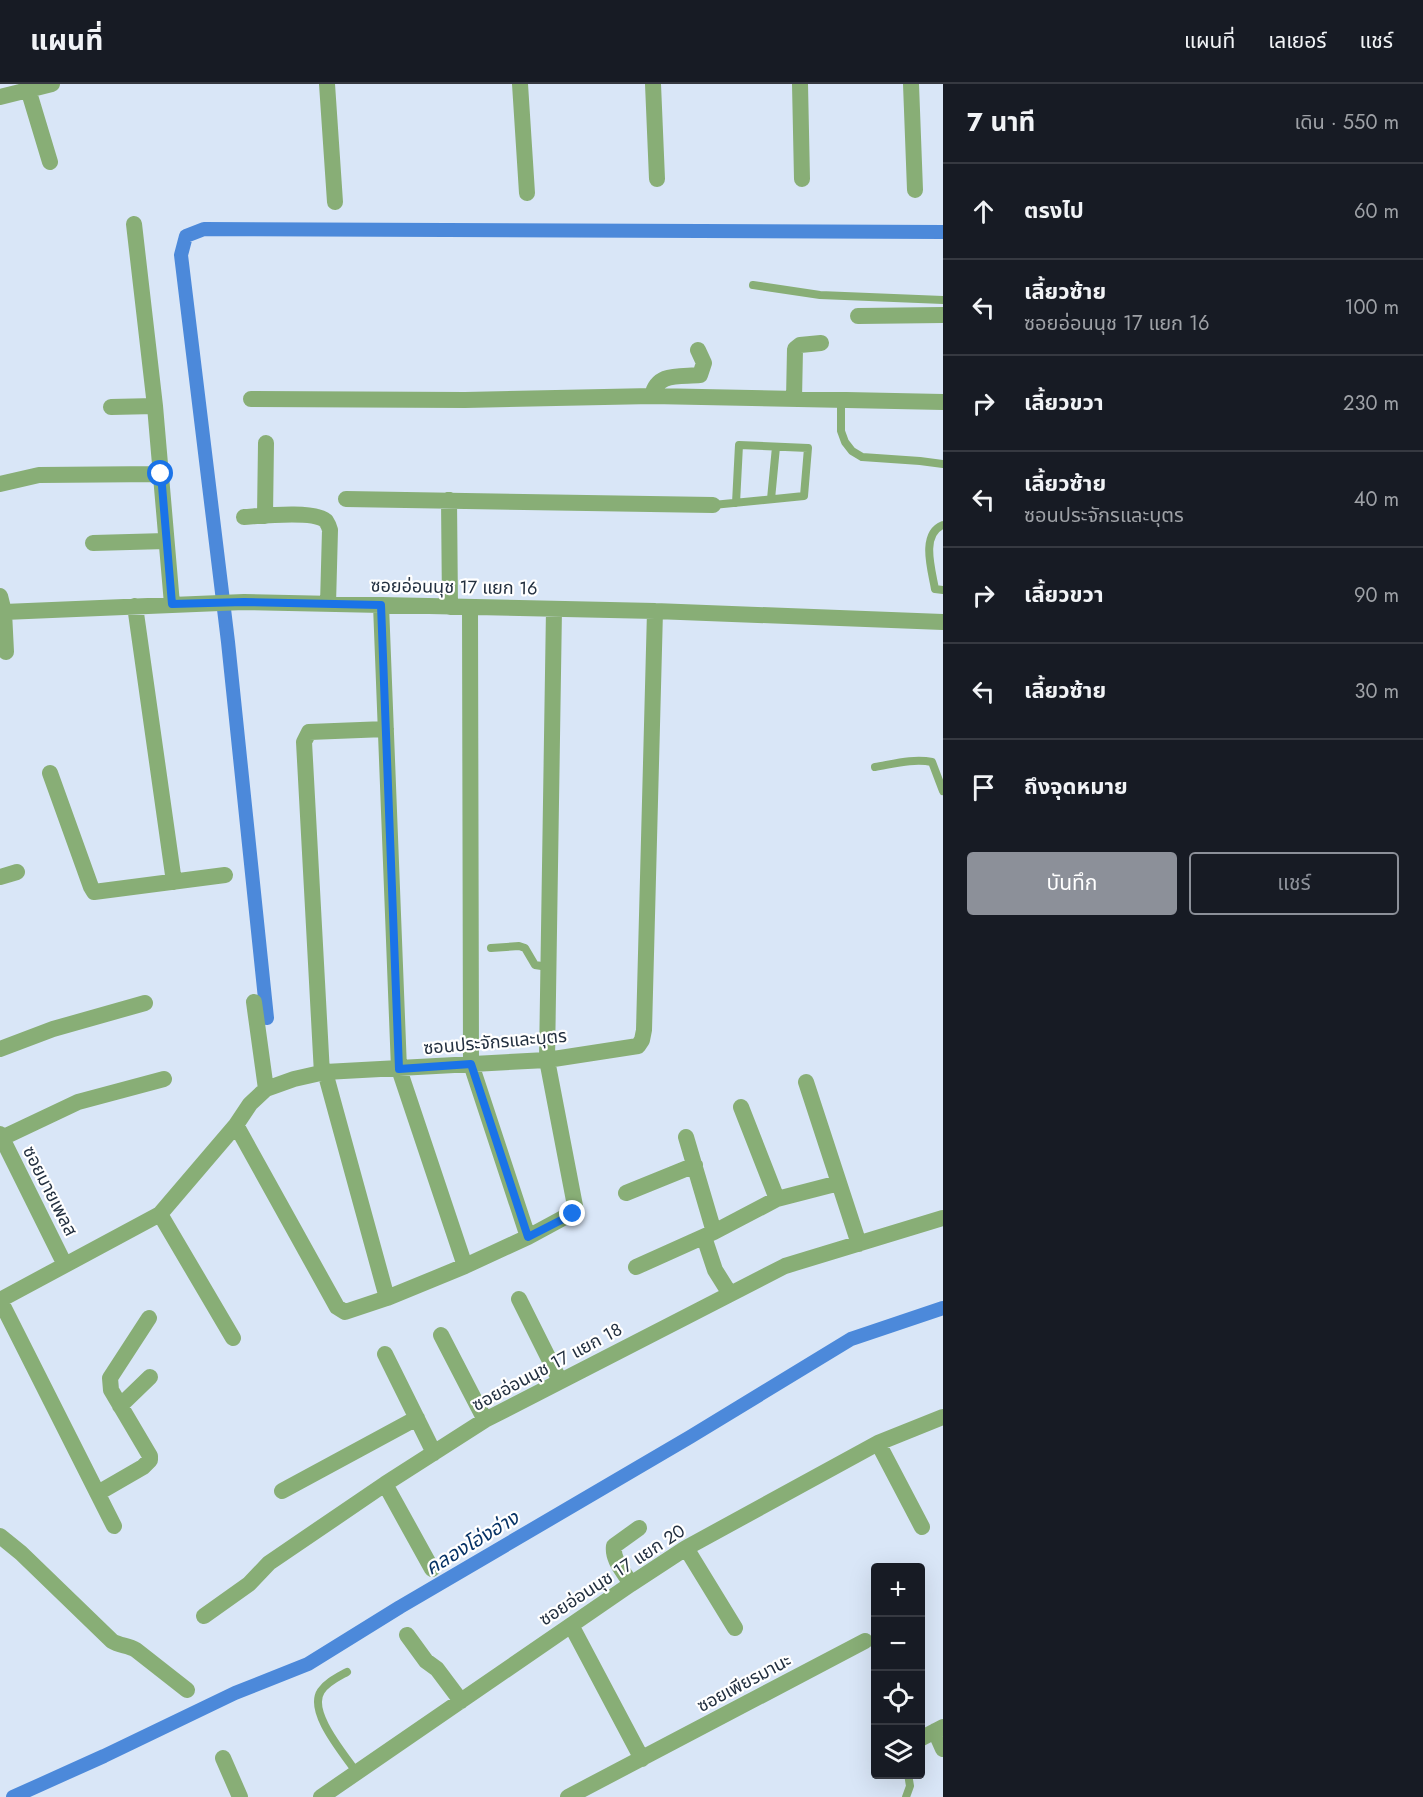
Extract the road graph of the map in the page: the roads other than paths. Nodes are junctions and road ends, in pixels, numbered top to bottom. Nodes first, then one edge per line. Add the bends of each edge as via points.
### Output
1 (52, 84) edge
2 (327, 84) edge
3 (520, 84) edge
4 (653, 84) edge
5 (800, 84) edge
6 (911, 84) edge
7 (28, 89) junction
8 (0, 97) edge
9 (50, 162) dead end
10 (657, 179) dead end
11 (802, 179) dead end
12 (915, 190) dead end
13 (527, 193) dead end
14 (335, 202) dead end
15 (134, 224) dead end
16 (753, 285) dead end
17 (943, 300) edge
18 (943, 315) edge
19 (858, 316) dead end
20 (822, 343) dead end
21 (698, 350) dead end
22 (652, 396) junction
23 (251, 399) dead end
24 (794, 399) junction
25 (841, 400) junction
26 (943, 402) edge
27 (155, 406) junction
28 (111, 407) dead end
29 (266, 443) dead end
30 (776, 447) junction
31 (943, 464) edge
32 (161, 474) junction
33 (0, 484) edge
34 (346, 499) dead end
35 (771, 499) junction
36 (449, 500) junction
37 (736, 503) junction
38 (713, 505) joint
39 (265, 516) junction
40 (244, 517) dead end
41 (943, 525) edge
42 (166, 540) junction
43 (93, 543) dead end
44 (943, 590) edge
45 (2, 604) edge
46 (172, 604) junction
47 (328, 604) junction
48 (381, 605) junction
49 (135, 606) junction
50 (450, 607) junction
51 (470, 607) junction
52 (554, 609) junction
53 (655, 611) junction
54 (943, 622) edge
55 (6, 652) dead end
56 (386, 729) junction
57 (875, 767) dead end
58 (50, 773) dead end
59 (943, 791) edge
60 (17, 872) dead end
61 (225, 875) dead end
62 (0, 876) edge
63 (174, 882) junction
64 (491, 948) dead end
65 (548, 967) junction
66 (254, 1002) dead end
67 (145, 1003) dead end
68 (0, 1049) edge
69 (546, 1059) junction
70 (471, 1064) junction
71 (399, 1069) junction
72 (324, 1073) junction
73 (164, 1079) dead end
74 (806, 1082) dead end
75 (266, 1089) junction
76 (741, 1107) dead end
77 (236, 1125) junction
78 (1, 1136) edge
79 (686, 1137) dead end
80 (5, 1159) edge
81 (695, 1165) junction
82 (839, 1183) junction
83 (626, 1193) dead end
84 (777, 1199) junction
85 (160, 1214) junction
86 (943, 1218) edge
87 (709, 1234) junction
88 (528, 1237) junction
89 (859, 1244) junction
90 (65, 1265) junction
91 (465, 1266) junction
92 (636, 1267) dead end
93 (730, 1294) junction
94 (387, 1298) junction
95 (519, 1299) dead end
96 (0, 1300) edge
97 (149, 1318) dead end
98 (441, 1335) dead end
99 (233, 1338) dead end
100 (385, 1354) dead end
101 (150, 1377) dead end
102 (560, 1381) junction
103 (120, 1406) junction
104 (943, 1417) edge
105 (417, 1418) junction
106 (485, 1420) junction
107 (878, 1443) junction
108 (434, 1453) junction
109 (385, 1484) junction
110 (282, 1491) dead end
111 (98, 1493) junction
112 (114, 1526) dead end
113 (922, 1527) dead end
114 (639, 1528) dead end
115 (0, 1536) edge
116 (686, 1548) junction
117 (432, 1569) dead end
118 (631, 1584) junction
119 (204, 1616) dead end
120 (572, 1625) junction
121 (735, 1628) dead end
122 (407, 1635) dead end
123 (864, 1641) dead end
124 (347, 1672) dead end
125 (187, 1690) dead end
126 (461, 1701) junction
127 (933, 1732) edge
128 (943, 1749) edge
129 (223, 1758) dead end
130 (642, 1759) junction
131 (357, 1773) junction
132 (909, 1779) edge
133 (240, 1797) edge
134 (321, 1797) edge
135 (567, 1797) edge
136 (906, 1797) edge

1 - 7 street
2 - 14 street
3 - 13 street
4 - 10 street
5 - 11 street
6 - 12 street
7 - 8 street
7 - 9 street
15 - 27 street
16 - 17 lane via 820,295
18 - 19 street
20 - 24 street via 795,349
21 - 22 street via 704,363 699,375 659,380
22 - 23 street
22 - 24 street
24 - 25 street
25 - 26 street
25 - 31 lane via 845,442 862,457
27 - 28 street
27 - 32 street
29 - 39 street
30 - 35 lane
30 - 35 lane via 808,448 806,477 804,496
30 - 37 lane via 739,446
32 - 33 street via 39,476
32 - 42 street
34 - 36 street
35 - 37 lane
36 - 38 street
36 - 50 street
37 - 38 lane
39 - 40 street
39 - 47 street via 302,514 323,519 328,525
41 - 44 lane via 931,535 930,560 935,589
42 - 43 street
42 - 46 street
45 - 49 street, ซอยอ่อนนุช 17 แยก 16
45 - 55 street, ซอยอ่อนนุช 17 แยก 16
46 - 47 street, ซอยอ่อนนุช 17 แยก 16
46 - 49 street, ซอยอ่อนนุช 17 แยก 16
47 - 48 street, ซอยอ่อนนุช 17 แยก 16
48 - 50 street, ซอยอ่อนนุช 17 แยก 16
48 - 56 street
49 - 63 street
50 - 51 street, ซอยอ่อนนุช 17 แยก 16
51 - 52 street, ซอยอ่อนนุช 17 แยก 16
51 - 70 street
52 - 53 street, ซอยอ่อนนุช 17 แยก 16
52 - 65 street
53 - 54 street, ซอยอ่อนนุช 17 แยก 16
53 - 69 street, ซอนประจักรและบุตร via 644,1036 638,1046
56 - 71 street
56 - 72 street via 309,732 304,742
57 - 59 lane via 932,762
58 - 63 street via 94,892
60 - 62 street
61 - 63 street
64 - 65 lane via 525,948 535,965
65 - 69 street
66 - 75 street
67 - 68 street via 52,1029
69 - 70 street, ซอนประจักรและบุตร
69 - 88 street via 576,1211
70 - 71 street, ซอนประจักรและบุตร
70 - 88 street
71 - 72 street, ซอนประจักรและบุตร
71 - 91 street
72 - 75 street, ซอนประจักรและบุตร
72 - 94 street
73 - 78 street via 78,1102
74 - 82 street
75 - 77 street, ซอนประจักรและบุตร
76 - 84 street
77 - 85 street, ซอนประจักรและบุตร
77 - 94 street via 337,1307 351,1312
78 - 80 street, ซอยมายเพลส
79 - 81 street
80 - 90 street, ซอยมายเพลส
81 - 83 street
81 - 87 street
82 - 84 street
82 - 89 street
84 - 87 street
85 - 90 street, ซอนประจักรและบุตร
85 - 99 street
86 - 89 street, ซอยอ่อนนุช 17 แยก 18
87 - 92 street
87 - 93 street via 715,1270
88 - 91 street
89 - 93 street, ซอยอ่อนนุช 17 แยก 18 via 785,1266
90 - 96 street, ซอนประจักรและบุตร
91 - 94 street
93 - 102 street, ซอยอ่อนนุช 17 แยก 18
95 - 102 street
96 - 111 street
97 - 103 street via 110,1378 111,1390
98 - 106 street
100 - 105 street
101 - 103 street
102 - 106 street, ซอยอ่อนนุช 17 แยก 18
103 - 111 street via 150,1460
104 - 107 street, ซอยอ่อนนุช 17 แยก 20
105 - 108 street
105 - 110 street
106 - 108 street, ซอยอ่อนนุช 17 แยก 18
107 - 113 street
107 - 116 street, ซอยอ่อนนุช 17 แยก 20
108 - 109 street, ซอยอ่อนนุช 17 แยก 18
109 - 117 street
109 - 119 street, ซอยอ่อนนุช 17 แยก 18 via 269,1563 249,1584
111 - 112 street
114 - 118 street via 614,1546 613,1552
115 - 125 street via 112,1641 136,1650
116 - 118 street, ซอยอ่อนนุช 17 แยก 20
116 - 121 street
118 - 120 street, ซอยอ่อนนุช 17 แยก 20
120 - 126 street, ซอยอ่อนนุช 17 แยก 20
120 - 130 street
122 - 126 street
123 - 130 street, ซอยเพียรมานะ
124 - 131 lane via 320,1692 318,1712
126 - 131 street, ซอยอ่อนนุช 17 แยก 20
127 - 128 street
129 - 133 street
130 - 135 street, ซอยเพียรมานะ
131 - 134 street, ซอยอ่อนนุช 17 แยก 20
132 - 136 lane

